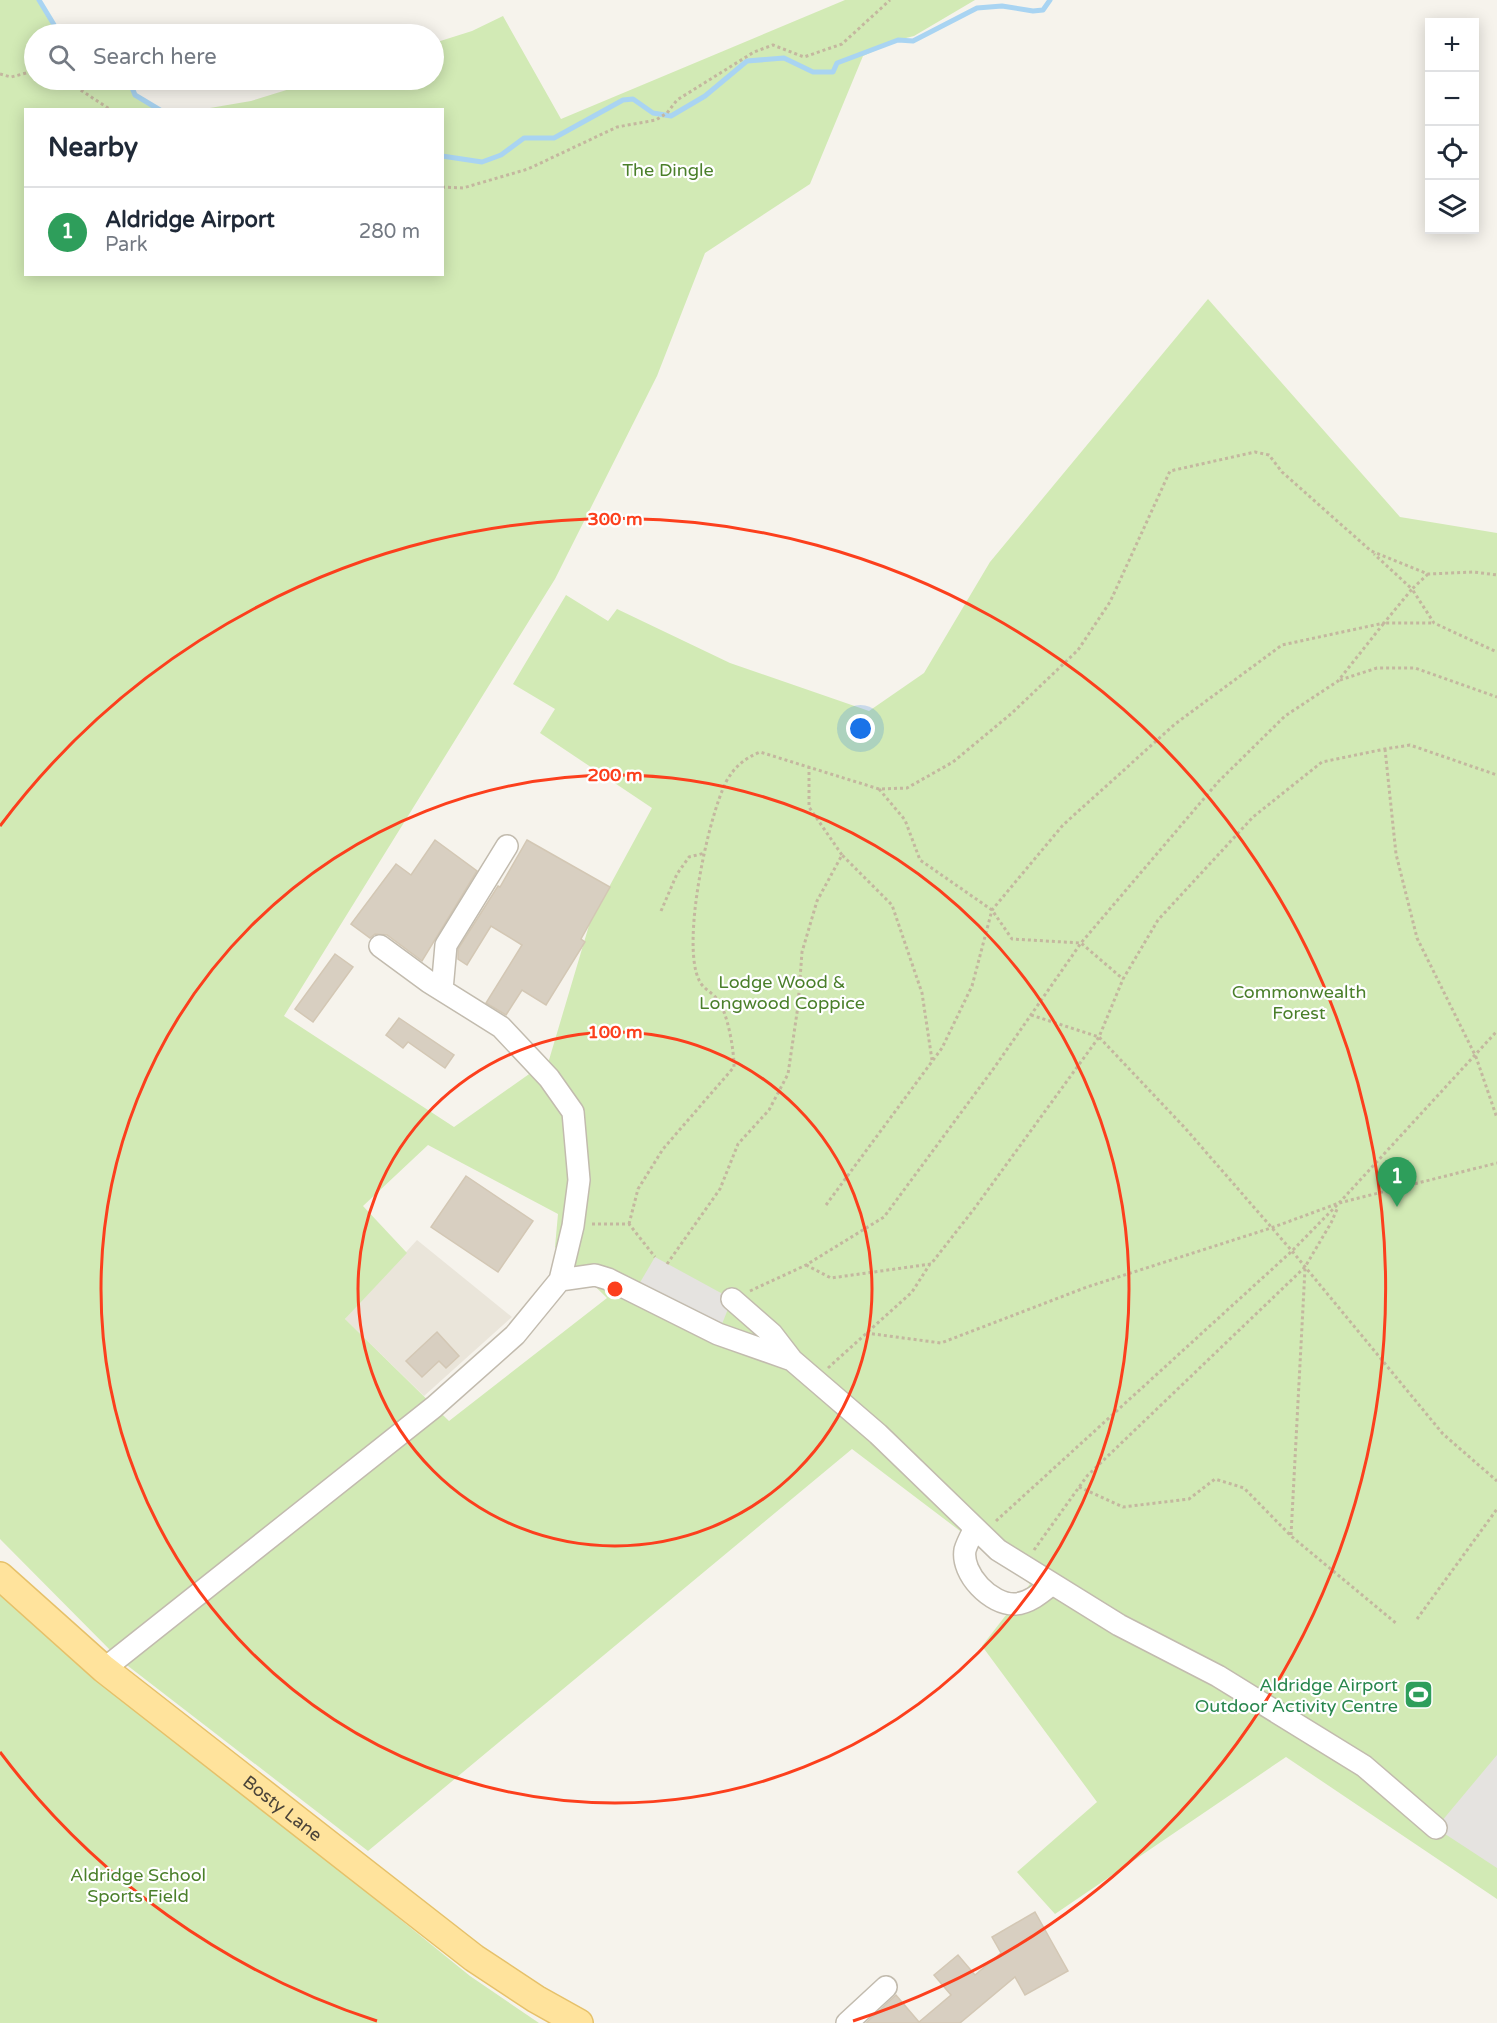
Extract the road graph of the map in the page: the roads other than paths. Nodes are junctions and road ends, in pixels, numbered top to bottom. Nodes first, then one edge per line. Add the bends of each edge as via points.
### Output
1 (507, 846) dead end
2 (380, 946) dead end
3 (442, 990) junction
4 (560, 1280) junction
5 (732, 1299) road end
6 (792, 1360) junction
7 (978, 1531) junction
8 (0, 1576) edge
9 (1052, 1584) junction
10 (104, 1669) junction
11 (1436, 1828) dead end
12 (886, 1987) dead end
13 (579, 2023) edge
14 (847, 2023) edge

1 - 3 street via 446,945
2 - 3 street
3 - 4 street via 501,1028 549,1078 573,1112 579,1180
4 - 6 street via 595,1275 608,1279 718,1334
4 - 10 street via 515,1335 434,1407
5 - 6 street via 772,1334
6 - 7 street via 878,1434
7 - 9 street via 998,1550
7 - 9 street via 965,1551 971,1575 995,1600 1015,1604 1036,1597
8 - 10 main road, Bosty Lane
9 - 11 street via 1119,1625 1218,1676 1364,1766
10 - 13 main road, Bosty Lane via 474,1958
12 - 14 street

